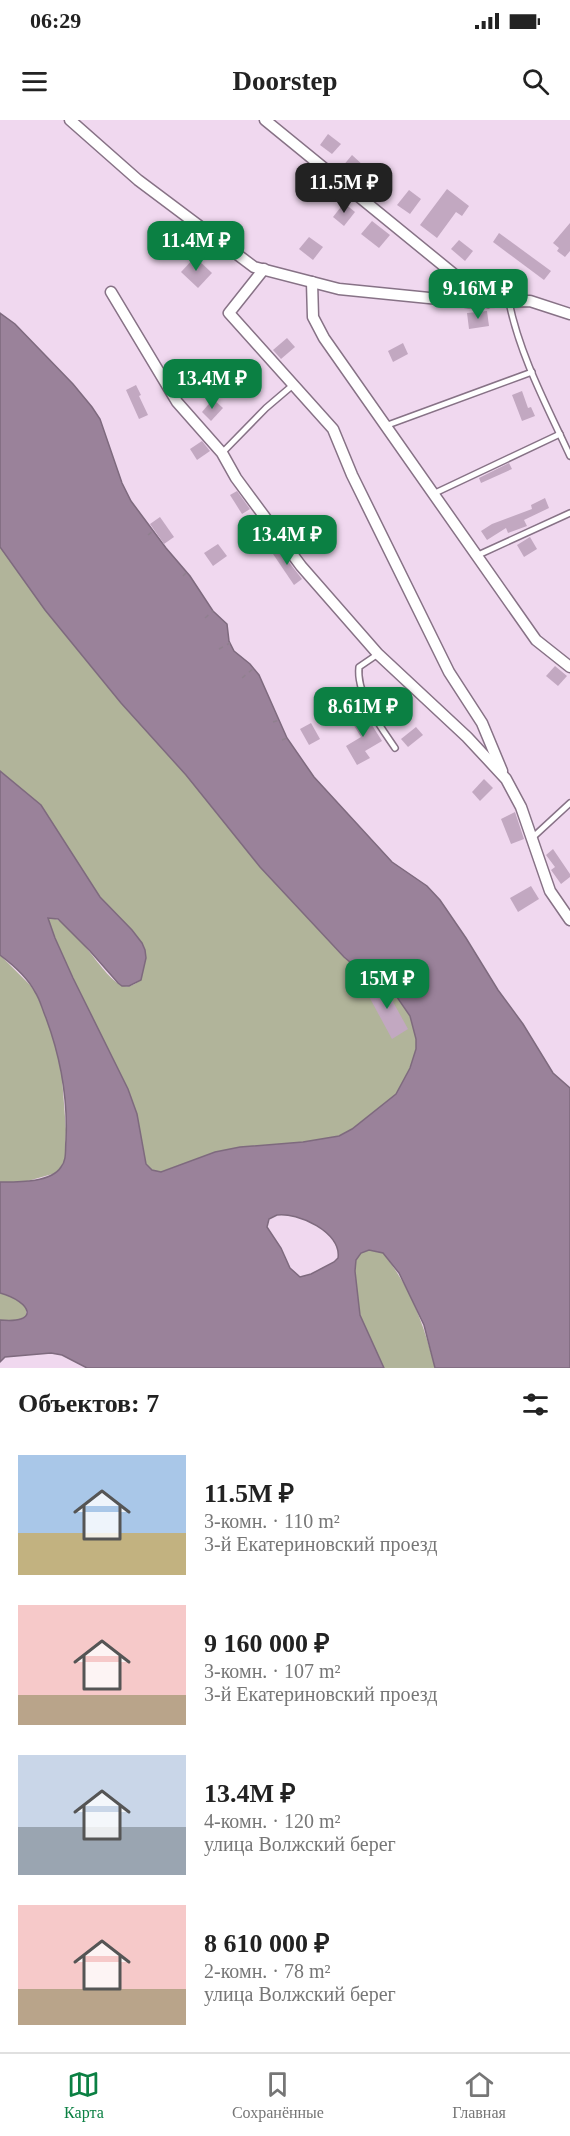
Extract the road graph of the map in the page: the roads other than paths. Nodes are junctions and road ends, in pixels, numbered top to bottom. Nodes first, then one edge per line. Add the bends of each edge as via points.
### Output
1 (70, 120) edge
2 (265, 120) edge
3 (264, 269) junction
4 (312, 282) junction
5 (111, 292) dead end
6 (488, 302) junction
7 (509, 302) junction
8 (570, 314) edge
9 (532, 372) junction
10 (293, 385) junction
11 (386, 426) junction
12 (560, 434) junction
13 (222, 453) junction
14 (570, 456) edge
15 (433, 494) junction
16 (570, 513) edge
17 (476, 556) junction
18 (378, 654) junction
19 (570, 668) edge
20 (395, 748) dead end
21 (506, 779) junction
22 (570, 803) edge
23 (530, 840) junction
24 (568, 913) edge

1 - 3 street via 138,180 254,267
2 - 6 street
3 - 4 street
3 - 10 street via 229,313
4 - 6 street via 339,289
4 - 11 street via 313,317
5 - 13 street via 177,402
6 - 7 street
7 - 8 street via 530,301
7 - 9 lane
9 - 11 lane
9 - 12 lane
10 - 13 lane
10 - 21 street via 333,429 362,496 449,672 482,723
11 - 15 street
12 - 14 lane
12 - 15 lane
13 - 18 street via 301,566
15 - 17 street
16 - 17 lane
17 - 19 street via 536,640
18 - 20 lane via 359,667 358,677 373,715
18 - 21 street
21 - 23 street via 521,807
22 - 23 lane
23 - 24 street via 549,891

